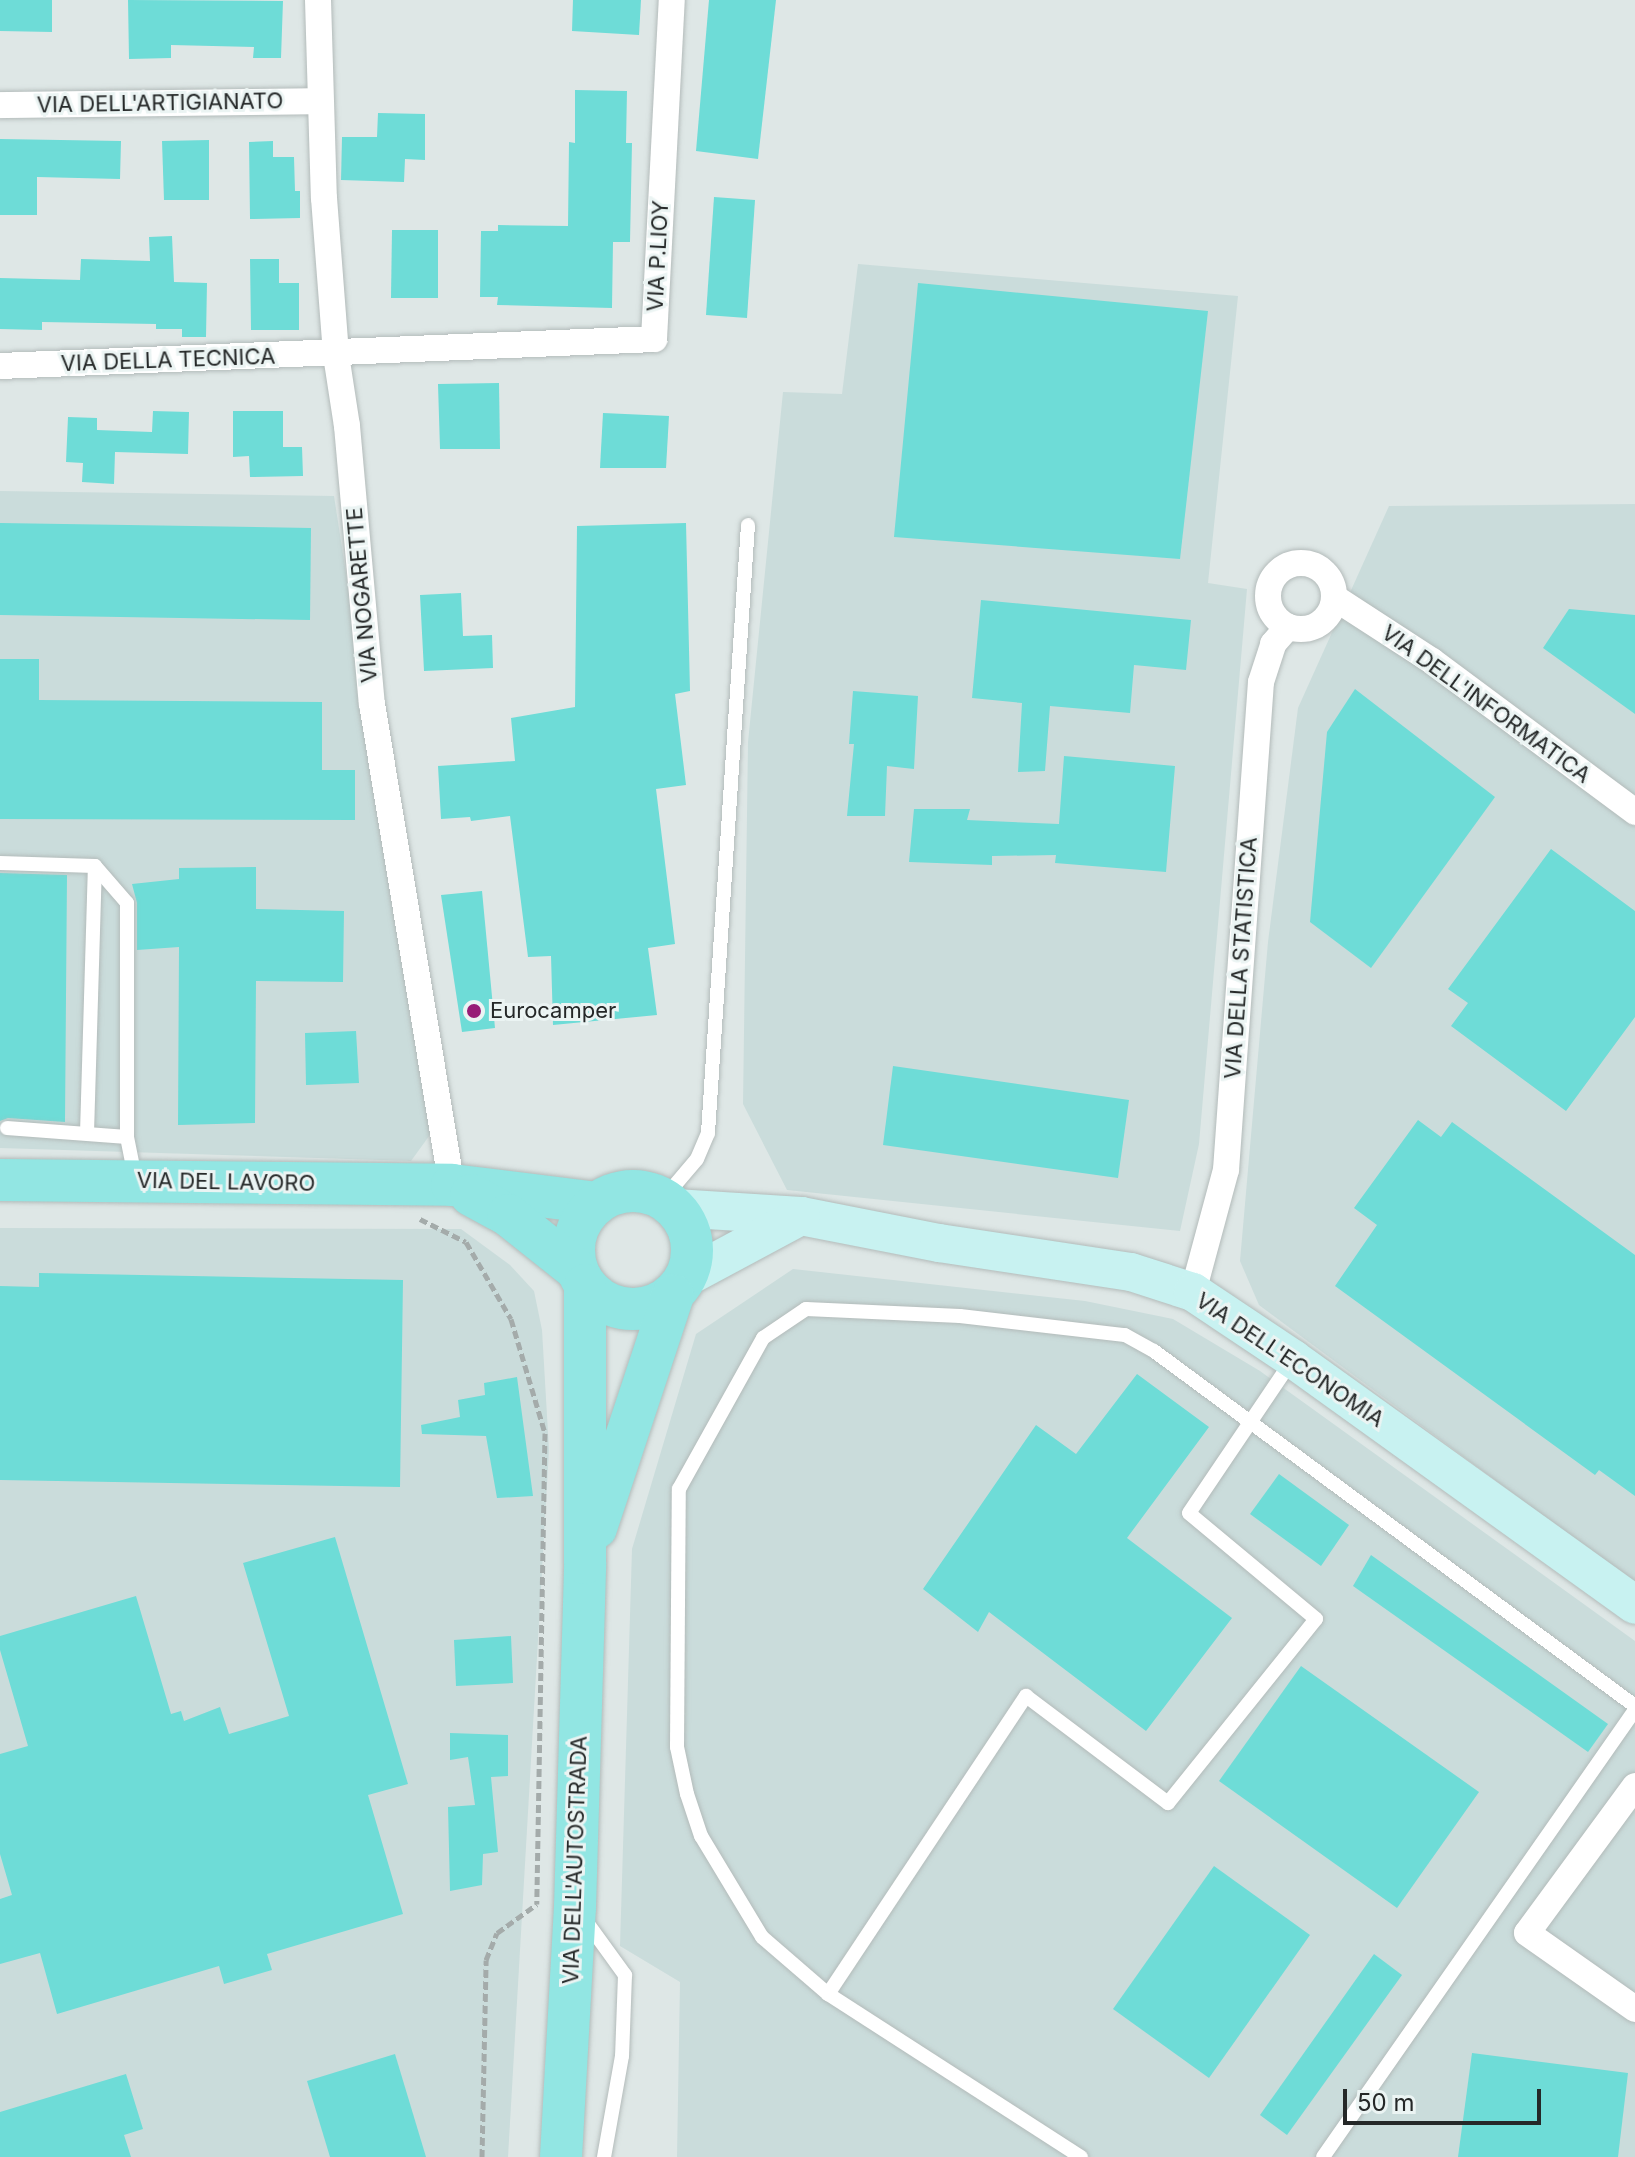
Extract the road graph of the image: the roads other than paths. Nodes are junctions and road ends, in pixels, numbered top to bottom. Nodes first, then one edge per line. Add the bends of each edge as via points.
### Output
1 (318, 0) edge
2 (672, 0) edge
3 (320, 101) junction
4 (0, 105) edge
5 (336, 355) junction
6 (0, 366) edge
7 (748, 525) dead end
8 (1335, 598) junction
9 (1288, 627) junction
10 (1635, 812) edge
11 (0, 863) edge
12 (95, 866) junction
13 (7, 1128) dead end
14 (87, 1133) junction
15 (127, 1137) junction
16 (0, 1180) edge
17 (136, 1181) junction
18 (434, 1185) junction
19 (596, 1203) junction
20 (669, 1203) junction
21 (801, 1216) junction
22 (581, 1277) junction
23 (680, 1286) junction
24 (1193, 1292) junction
25 (1293, 1359) junction
26 (1250, 1422) junction
27 (585, 1563) junction
28 (1635, 1605) edge
29 (1635, 1708) edge
30 (1635, 1786) edge
31 (575, 1907) junction
32 (828, 1994) junction
33 (1635, 2009) edge
34 (561, 2157) edge
35 (604, 2157) edge
36 (1081, 2157) edge
37 (1323, 2157) edge

1 - 3 street, VIA NOGARETTE
2 - 5 street, VIA P.LIOY via 654,339
3 - 4 street, VIA DELL'ARTIGIANATO
3 - 5 street, VIA NOGARETTE
5 - 6 street, VIA DELLA TECNICA
5 - 18 street, VIA NOGARETTE via 372,704
7 - 20 lane via 708,1133
8 - 9 street via 1319,625
8 - 9 street via 1329,578 1314,565 1283,567 1267,594 1273,614
8 - 10 street, VIA DELL'INFORMATICA via 1432,661
9 - 24 street, VIA DELLA STATISTICA via 1273,644 1261,682 1226,1170
11 - 12 lane
12 - 14 lane
12 - 15 lane via 127,903
13 - 14 lane
14 - 15 lane
15 - 17 lane
16 - 17 main road, VIA DEL LAVORO
17 - 18 main road, VIA DEL LAVORO
18 - 19 main road, VIA DEL LAVORO
18 - 22 main road, VIA DEL LAVORO via 508,1215
19 - 20 main road via 629,1191
19 - 22 main road, VIA DELL'AUTOSTRADA via 576,1233
20 - 21 main road, VIA DELL'ECONOMIA
20 - 23 main road, VIA DELL'AUTOSTRADA via 692,1240
21 - 23 main road
21 - 24 main road, VIA DELL'ECONOMIA via 1131,1272
22 - 23 main road via 599,1299 637,1310 656,1306
22 - 27 main road, VIA DELL'AUTOSTRADA
23 - 27 main road, VIA DELL'AUTOSTRADA
24 - 25 main road, VIA DELL'ECONOMIA
25 - 26 lane
25 - 28 main road, VIA DELL'ECONOMIA
26 - 29 lane
26 - 32 lane via 1189,1513 1316,1619 1168,1803 1026,1696
26 - 32 lane via 1125,1335 960,1316 806,1309 763,1338 679,1489 677,1747 701,1836 762,1937
27 - 31 main road, VIA DELL'AUTOSTRADA
29 - 37 lane
30 - 33 street via 1527,1933
31 - 34 main road, VIA DELL'AUTOSTRADA
31 - 35 lane via 625,1975 622,2056
32 - 36 lane

